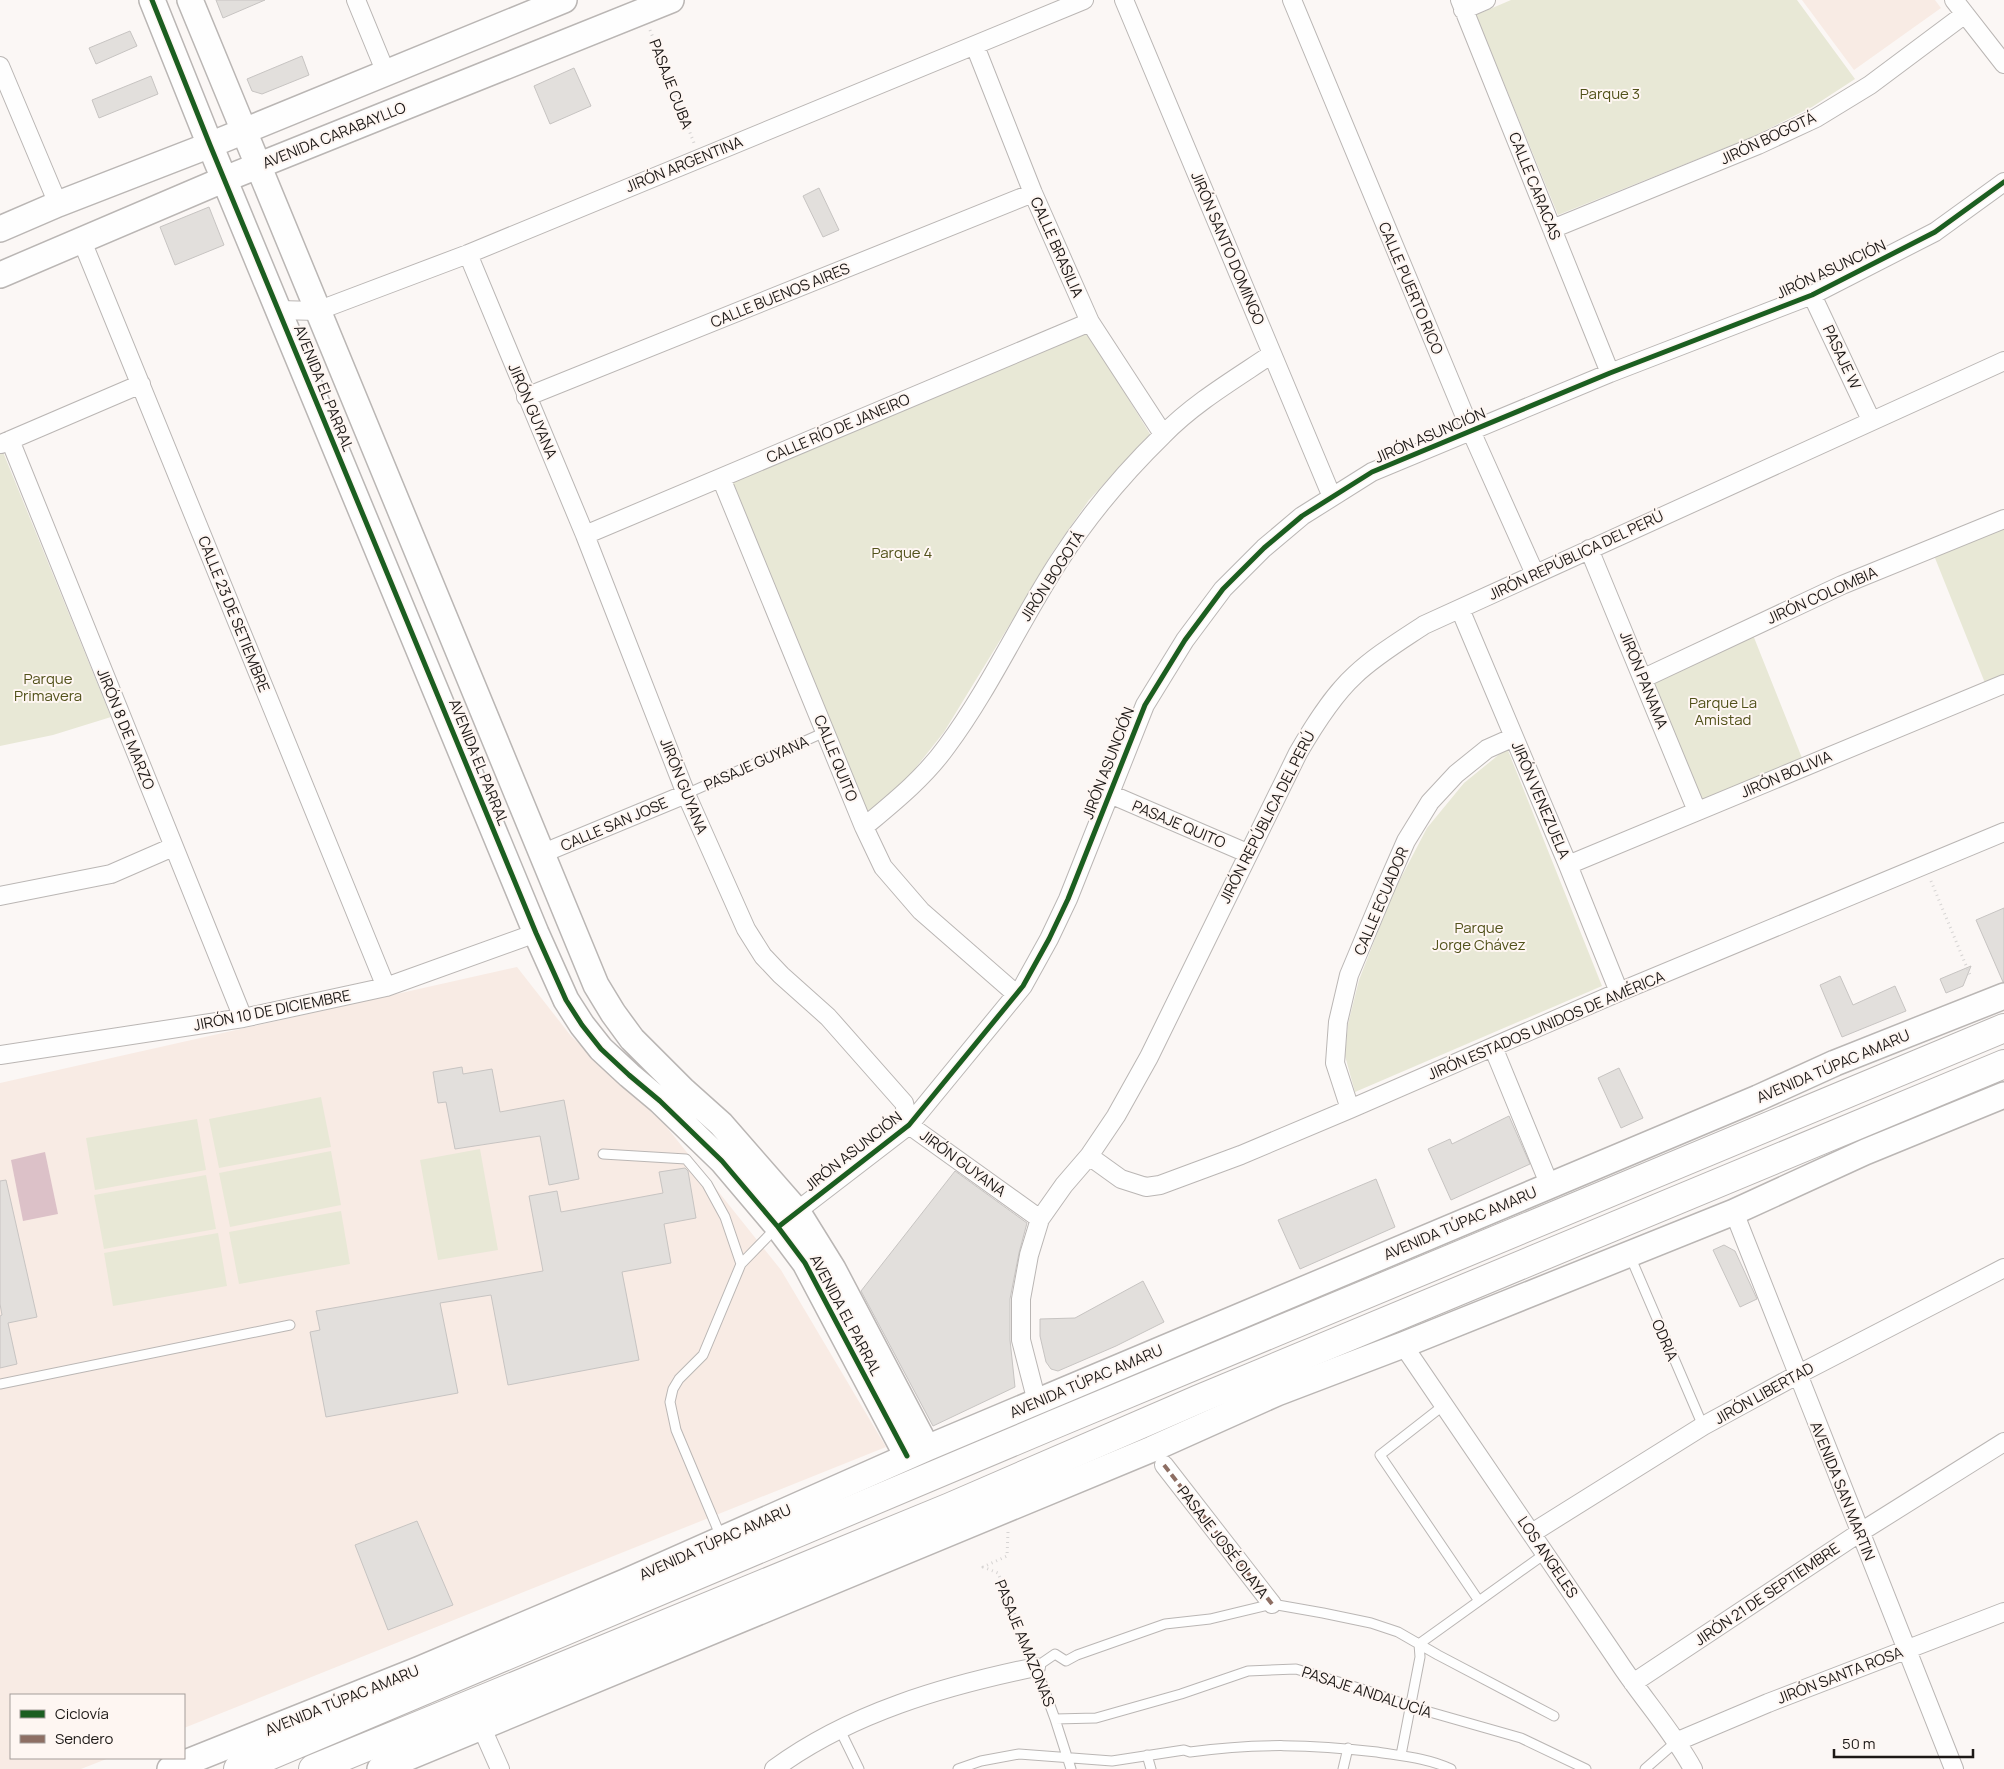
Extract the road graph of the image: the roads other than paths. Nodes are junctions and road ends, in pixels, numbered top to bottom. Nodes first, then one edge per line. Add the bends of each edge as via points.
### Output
1 (152, 0) edge
2 (190, 0) edge
3 (356, 0) edge
4 (564, 0) edge
5 (671, 0) edge
6 (1084, 0) edge
7 (1124, 0) edge
8 (1292, 0) edge
9 (1486, 0) edge
10 (1461, 5) edge
11 (1960, 7) edge
12 (975, 46) junction
13 (2004, 64) edge
14 (1, 73) edge
15 (386, 74) junction
16 (244, 130) junction
17 (210, 145) junction
18 (259, 166) junction
19 (225, 179) junction
20 (2004, 182) edge
21 (1033, 193) junction
22 (58, 204) junction
23 (0, 229) edge
24 (1552, 229) junction
25 (82, 241) junction
26 (468, 254) junction
27 (0, 275) edge
28 (1812, 295) junction
29 (279, 310) junction
30 (317, 311) junction
31 (1090, 322) junction
32 (1272, 354) junction
33 (2004, 361) edge
34 (1610, 373) junction
35 (141, 384) junction
36 (526, 397) junction
37 (1871, 420) junction
38 (1471, 431) junction
39 (1163, 434) junction
40 (5, 442) edge
41 (721, 478) junction
42 (1332, 497) junction
43 (2004, 518) edge
44 (586, 535) junction
45 (1589, 549) junction
46 (1535, 574) junction
47 (1460, 609) junction
48 (1644, 678) junction
49 (2004, 684) edge
50 (825, 732) junction
51 (1514, 737) junction
52 (686, 794) junction
53 (1110, 794) junction
54 (1697, 811) junction
55 (864, 827) junction
56 (2004, 832) edge
57 (173, 847) junction
58 (1248, 853) junction
59 (541, 854) junction
60 (1568, 865) junction
61 (0, 896) edge
62 (536, 933) junction
63 (386, 987) junction
64 (1619, 992) junction
65 (1016, 994) junction
66 (2004, 996) edge
67 (243, 1018) junction
68 (2004, 1028) edge
69 (1493, 1047) junction
70 (0, 1054) edge
71 (2004, 1064) edge
72 (2004, 1095) edge
73 (1350, 1109) junction
74 (909, 1125) junction
75 (603, 1154) dead end
76 (1089, 1156) junction
77 (1550, 1186) junction
78 (1734, 1212) junction
79 (787, 1219) junction
80 (1040, 1219) junction
81 (1629, 1254) junction
82 (741, 1264) junction
83 (2004, 1268) edge
84 (290, 1325) dead end
85 (1403, 1345) junction
86 (1797, 1374) junction
87 (0, 1384) edge
88 (1037, 1402) junction
89 (1444, 1406) junction
90 (1703, 1426) junction
91 (2004, 1442) edge
92 (917, 1452) junction
93 (1164, 1465) dead end
94 (1532, 1532) junction
95 (1859, 1533) junction
96 (722, 1538) junction
97 (1546, 1553) junction
98 (1479, 1601) junction
99 (1272, 1604) junction
100 (2004, 1612) edge
101 (1419, 1644) junction
102 (1908, 1650) junction
103 (1036, 1667) junction
104 (1633, 1683) junction
105 (1412, 1707) junction
106 (1554, 1716) dead end
107 (1055, 1719) junction
108 (481, 1726) junction
109 (840, 1730) junction
110 (1678, 1741) junction
111 (1348, 1748) junction
112 (1147, 1755) junction
113 (1401, 1755) junction
114 (1067, 1757) junction
115 (1449, 1768) edge
116 (170, 1769) edge
117 (238, 1769) edge
118 (313, 1769) edge
119 (380, 1769) edge
120 (500, 1769) edge
121 (774, 1769) edge
122 (859, 1769) edge
123 (958, 1769) edge
124 (1071, 1769) edge
125 (1151, 1769) edge
126 (1343, 1769) edge
127 (1586, 1769) edge
128 (1645, 1769) edge
129 (1693, 1769) edge
130 (1954, 1769) edge

1 - 17 main road, AVENIDA EL PARRAL
2 - 16 main road, AVENIDA EL PARRAL
3 - 15 street
4 - 15 main road
5 - 18 main road, AVENIDA CARABAYLLO
6 - 12 street, JIRÓN ARGENTINA
7 - 32 street, JIRÓN SANTO DOMINGO
8 - 38 street, CALLE PUERTO RICO
9 - 10 street
10 - 24 street, CALLE CARACAS
11 - 13 street
11 - 24 street, JIRÓN BOGOTÁ via 1870,85 1816,118
12 - 21 street, CALLE BRASILIA
12 - 26 street, JIRÓN ARGENTINA
14 - 22 street
15 - 16 main road
16 - 17 main road
16 - 18 main road, AVENIDA EL PARRAL
17 - 19 main road, AVENIDA EL PARRAL
17 - 22 main road
18 - 19 main road, AVENIDA CARABAYLLO
18 - 30 main road, AVENIDA EL PARRAL
19 - 25 main road, AVENIDA CARABAYLLO
19 - 29 main road, AVENIDA EL PARRAL
20 - 28 street, JIRÓN ASUNCIÓN via 1934,232
21 - 31 street, CALLE BRASILIA
21 - 36 street, CALLE BUENOS AIRES
22 - 23 main road
24 - 34 street, CALLE CARACAS
25 - 27 main road, AVENIDA CARABAYLLO
25 - 35 street, CALLE 23 DE SETIEMBRE
26 - 30 street, JIRÓN ARGENTINA
26 - 36 street, JIRÓN GUYANA
28 - 34 street, JIRÓN ASUNCIÓN
28 - 37 street, PASAJE W
29 - 30 street, JIRÓN ARGENTINA
29 - 62 main road, AVENIDA EL PARRAL
30 - 59 main road, AVENIDA EL PARRAL
31 - 39 street, CALLE BRASILIA
31 - 41 street, CALLE RÍO DE JANEIRO
32 - 39 street, JIRÓN BOGOTÁ via 1206,399
32 - 42 street, JIRÓN SANTO DOMINGO
33 - 37 street, JIRÓN REPÚBLICA DEL PERÚ
34 - 38 street, JIRÓN ASUNCIÓN
35 - 40 street
35 - 63 street, CALLE 23 DE SETIEMBRE
36 - 44 street, JIRÓN GUYANA
37 - 45 street, JIRÓN REPÚBLICA DEL PERÚ
38 - 42 street, JIRÓN ASUNCIÓN via 1372,472
38 - 46 street, CALLE PUERTO RICO
39 - 55 street, JIRÓN BOGOTÁ via 1098,507 1060,560 978,700 947,746 909,790
40 - 57 street, JIRÓN 8 DE MARZO
41 - 44 street, CALLE RÍO DE JANEIRO
41 - 50 street, CALLE QUITO
42 - 53 street, JIRÓN ASUNCIÓN via 1302,516 1264,548 1223,589 1185,640 1144,705
43 - 48 street, JIRÓN COLOMBIA via 1842,585
44 - 52 street, JIRÓN GUYANA
45 - 46 street, JIRÓN REPÚBLICA DEL PERÚ
45 - 48 street, JIRÓN PANAMA
46 - 47 street, JIRÓN REPÚBLICA DEL PERÚ
47 - 51 street, JIRÓN VENEZUELA
47 - 58 street, JIRÓN REPÚBLICA DEL PERÚ via 1424,625 1354,676 1317,721
48 - 54 street, JIRÓN PANAMA
49 - 54 street, JIRÓN BOLIVIA
50 - 52 lane, PASAJE GUYANA
50 - 55 street, CALLE QUITO
51 - 60 street, JIRÓN VENEZUELA
51 - 73 street, CALLE ECUADOR via 1487,749 1456,774 1430,802 1406,841 1349,975 1338,1022 1335,1063
52 - 59 street, CALLE SAN JOSE
52 - 74 street, JIRÓN GUYANA via 742,920 763,956 828,1017 885,1081 904,1103
53 - 58 street, PASAJE QUITO
53 - 65 street, JIRÓN ASUNCIÓN via 1068,899 1045,947
54 - 60 street, JIRÓN BOLIVIA
55 - 65 street, CALLE QUITO via 883,867 921,911
56 - 64 street, JIRÓN ESTADOS UNIDOS DE AMÉRICA
57 - 61 street via 111,874
57 - 67 street, JIRÓN 8 DE MARZO
58 - 76 street, JIRÓN REPÚBLICA DEL PERÚ via 1149,1057
59 - 79 main road, AVENIDA EL PARRAL via 596,985 613,1013 632,1039 720,1124
60 - 64 street, JIRÓN VENEZUELA
62 - 63 street, JIRÓN 10 DE DICIEMBRE
62 - 79 main road, AVENIDA EL PARRAL via 566,1000 601,1049
63 - 67 street, JIRÓN 10 DE DICIEMBRE
64 - 69 street, JIRÓN ESTADOS UNIDOS DE AMÉRICA
65 - 74 street, JIRÓN ASUNCIÓN
66 - 77 main road, AVENIDA TÚPAC AMARU via 1835,1063
67 - 70 street, JIRÓN 10 DE DICIEMBRE
68 - 117 highway, AVENIDA TÚPAC AMARU
69 - 73 street, JIRÓN ESTADOS UNIDOS DE AMÉRICA
69 - 77 street
71 - 118 highway
72 - 78 main road via 1865,1152
73 - 76 street, JIRÓN ESTADOS UNIDOS DE AMÉRICA via 1160,1185 1146,1187 1121,1179
74 - 79 street, JIRÓN ASUNCIÓN
74 - 80 street, JIRÓN GUYANA
75 - 82 lane via 686,1159 707,1184 725,1218
76 - 80 street, JIRÓN REPÚBLICA DEL PERÚ
77 - 88 main road, AVENIDA TÚPAC AMARU
78 - 81 main road
78 - 86 street, AVENIDA SAN MARTIN
79 - 82 lane
79 - 92 main road, AVENIDA EL PARRAL via 806,1263
80 - 88 street, JIRÓN REPÚBLICA DEL PERÚ via 1021,1300 1021,1340
81 - 85 main road
81 - 90 lane, ODRIA
82 - 96 lane via 703,1355 679,1379 670,1402 676,1430
83 - 86 street, JIRÓN LIBERTAD
84 - 87 lane
85 - 89 street, LOS ANGELES
85 - 108 main road via 1277,1393 1152,1449
86 - 90 street, JIRÓN LIBERTAD
86 - 95 street, AVENIDA SAN MARTIN
88 - 92 main road, AVENIDA TÚPAC AMARU
89 - 94 street, LOS ANGELES
89 - 98 lane via 1380,1455
90 - 94 street, JIRÓN LIBERTAD
91 - 95 street, JIRÓN 21 DE SEPTIEMBRE
92 - 96 main road, AVENIDA TÚPAC AMARU
93 - 99 street, PASAJE JOSÉ OLAYA
94 - 97 street, LOS ANGELES
95 - 102 street, AVENIDA SAN MARTIN
95 - 104 street, JIRÓN 21 DE SEPTIEMBRE
96 - 116 main road, AVENIDA TÚPAC AMARU via 429,1665
97 - 98 lane
97 - 104 street, LOS ANGELES
98 - 101 lane
99 - 101 lane, PASAJE JOSÉ OLAYA via 1371,1623 1398,1632
99 - 103 lane via 1210,1619 1165,1624 1066,1661 1055,1654
100 - 102 street, JIRÓN SANTA ROSA
101 - 105 lane via 1420,1658
101 - 106 lane, PASAJE JOSÉ OLAYA
102 - 110 street, JIRÓN SANTA ROSA via 1768,1702
102 - 130 street, AVENIDA SAN MARTIN
103 - 107 lane, PASAJE AMAZONAS
103 - 109 street via 936,1691
104 - 110 street, LOS ANGELES
105 - 107 lane, PASAJE ANDALUCÍA via 1296,1669 1248,1671 1096,1718
105 - 113 lane
105 - 127 lane, PASAJE ANDALUCÍA via 1521,1738
107 - 114 lane, PASAJE AMAZONAS
108 - 119 main road
108 - 120 street
109 - 121 street via 826,1735
109 - 122 lane
110 - 128 lane
110 - 129 street, LOS ANGELES
111 - 112 lane via 1280,1744
111 - 113 lane
111 - 126 lane
112 - 114 lane via 1112,1761
112 - 125 lane
113 - 115 lane
114 - 123 lane via 1019,1754
114 - 124 lane, PASAJE AMAZONAS

